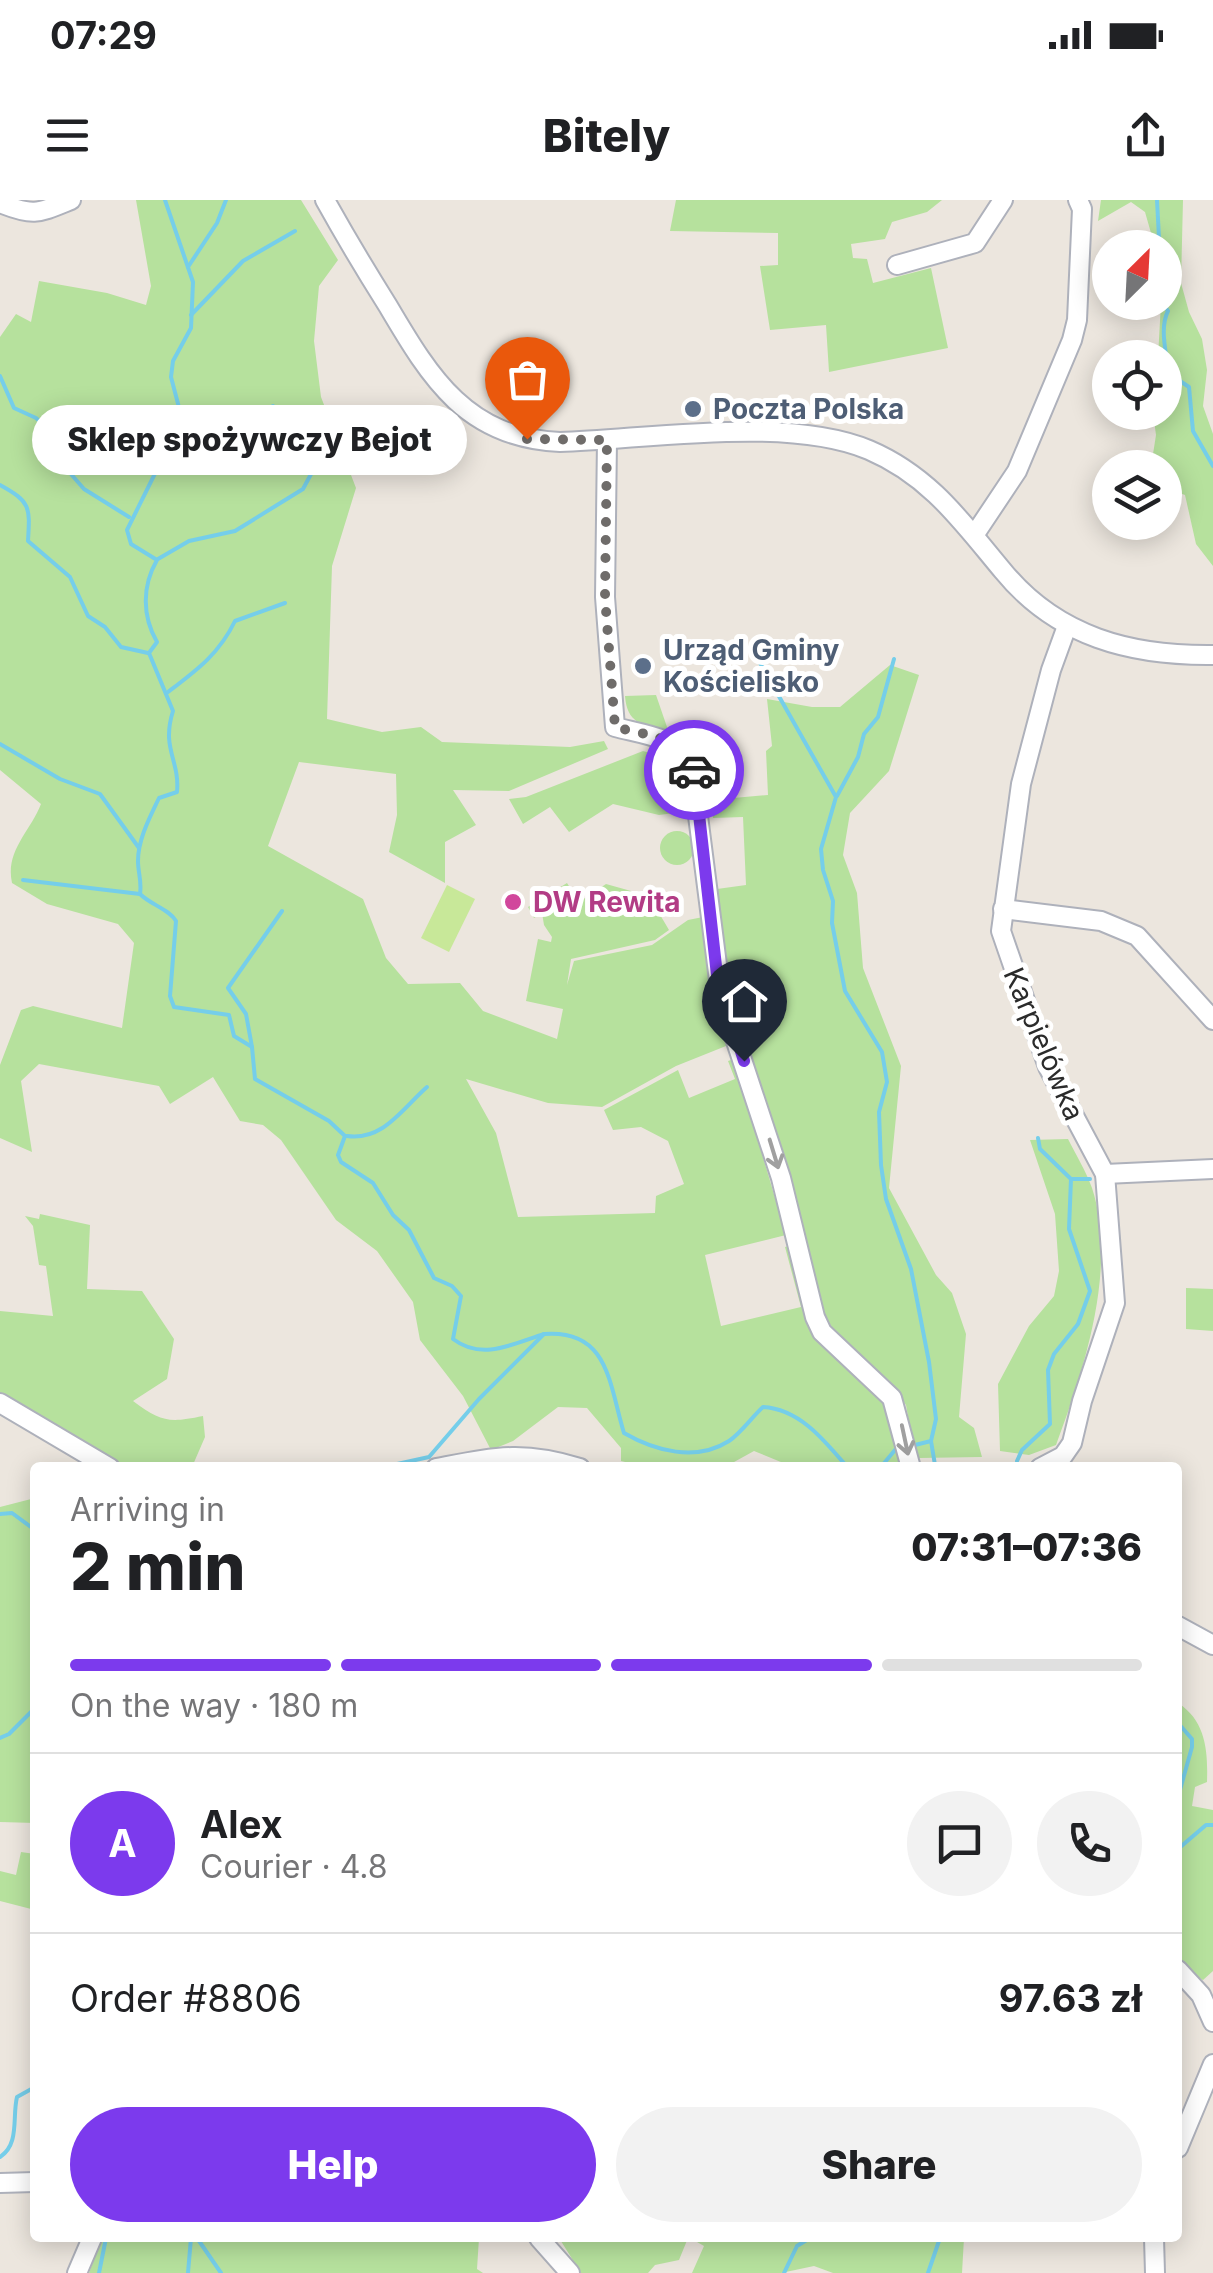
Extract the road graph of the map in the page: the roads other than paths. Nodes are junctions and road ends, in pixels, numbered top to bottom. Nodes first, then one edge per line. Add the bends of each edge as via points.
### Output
1 (71, 200) edge
2 (325, 200) edge
3 (1003, 200) edge
4 (1078, 200) edge
5 (0, 203) edge
6 (897, 265) dead end
7 (607, 440) junction
8 (974, 534) junction
9 (1067, 626) junction
10 (1213, 655) edge
11 (1003, 909) junction
12 (1213, 1020) edge
13 (1213, 1169) edge
14 (1106, 1174) junction
15 (0, 1403) edge
16 (100, 1462) edge
17 (468, 1462) edge
18 (561, 1462) edge
19 (910, 1462) edge
20 (1067, 1462) edge
21 (1182, 1628) edge
22 (1213, 1645) edge
23 (1182, 1974) edge
24 (1213, 2022) edge
25 (1213, 2064) edge
26 (1182, 2138) edge
27 (30, 2182) edge
28 (0, 2183) edge
29 (90, 2242) edge
30 (543, 2242) edge
31 (1154, 2242) edge
32 (77, 2273) edge
33 (570, 2273) edge
34 (1155, 2273) edge

1 - 5 street via 40,212
2 - 7 street via 425,368 462,407 527,439
3 - 6 street via 975,243
4 - 8 street via 1079,294 1072,340 1017,470
7 - 8 street via 774,432 828,437 917,476
7 -> 19 street via 605,597 615,727 675,744 692,761 721,996 781,1178 815,1317 822,1332 892,1398
8 - 9 street via 1016,586
9 - 10 street via 1144,653
9 - 11 street, Karpielówka via 1020,784
11 - 12 street via 1101,922 1138,936
11 - 14 street, Karpielówka via 1004,947 1027,1016
13 - 14 street
14 - 20 street, Karpielówka via 1115,1304
15 - 16 street
17 - 18 street via 510,1454
21 - 22 street
23 - 24 street via 1201,1994
25 - 26 street
27 - 28 street
29 - 32 street
30 - 33 street
31 - 34 street

